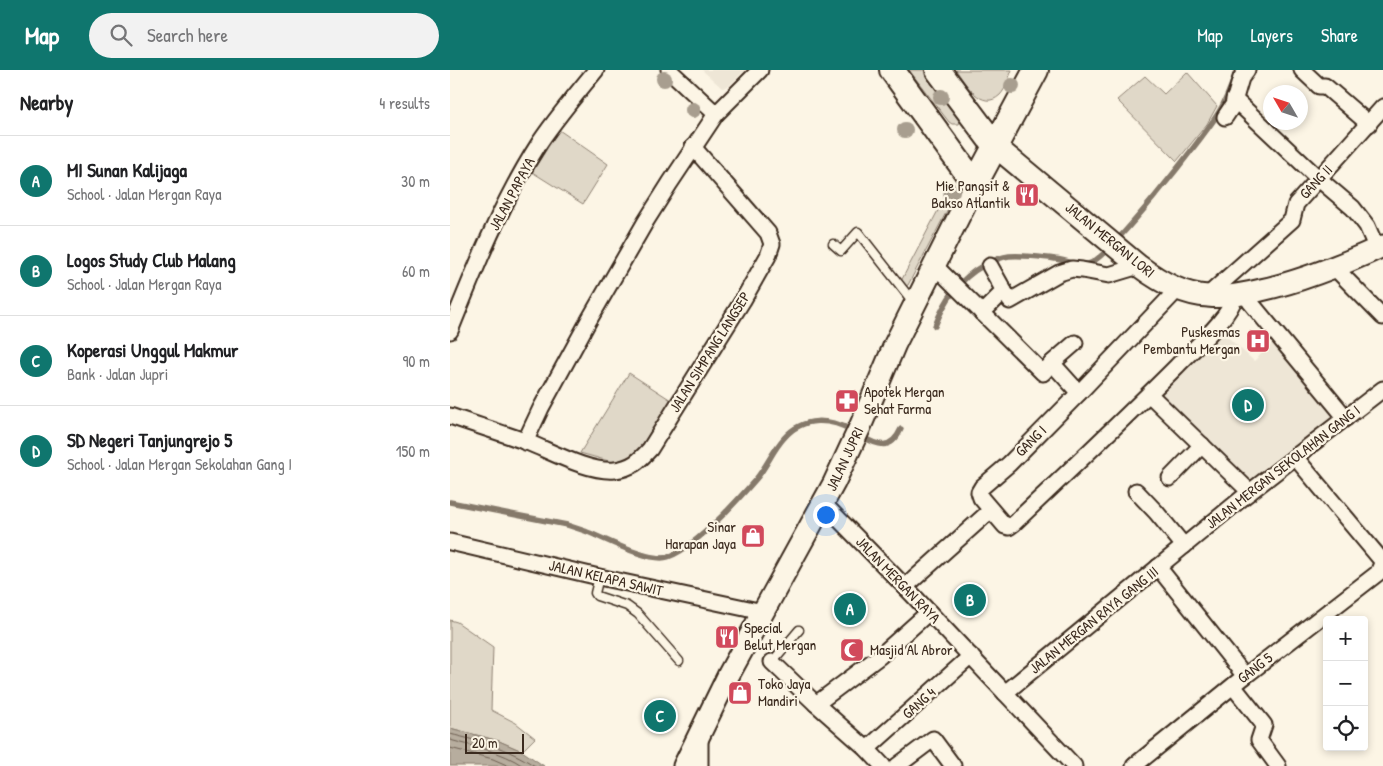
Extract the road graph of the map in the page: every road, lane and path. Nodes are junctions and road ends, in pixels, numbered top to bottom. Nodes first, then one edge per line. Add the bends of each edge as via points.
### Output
1 (596, 70) edge
2 (669, 70) edge
3 (760, 70) edge
4 (892, 70) edge
5 (938, 70) edge
6 (1036, 70) edge
7 (1247, 70) edge
8 (1302, 70) edge
9 (1234, 99) junction
10 (1383, 107) edge
11 (716, 114) junction
12 (1225, 117) dead end
13 (1369, 124) junction
14 (995, 146) junction
15 (693, 147) junction
16 (1319, 179) junction
17 (975, 184) junction
18 (833, 244) dead end
19 (1380, 247) edge
20 (934, 265) junction
21 (990, 266) dead end
22 (1139, 266) junction
23 (1334, 266) junction
24 (1178, 289) junction
25 (1004, 291) junction
26 (1240, 295) junction
27 (1208, 296) junction
28 (915, 304) junction
29 (982, 313) junction
30 (1383, 317) edge
31 (450, 330) edge
32 (1075, 343) dead end
33 (1052, 364) junction
34 (1383, 389) edge
35 (1079, 393) junction
36 (1149, 394) junction
37 (450, 416) edge
38 (1346, 418) junction
39 (525, 442) junction
40 (1202, 445) junction
41 (1295, 457) junction
42 (1170, 478) dead end
43 (1136, 491) dead end
44 (1250, 492) junction
45 (823, 503) junction
46 (991, 510) junction
47 (450, 542) edge
48 (1184, 546) junction
49 (1382, 565) edge
50 (1158, 567) junction
51 (599, 577) junction
52 (905, 587) junction
53 (763, 612) junction
54 (929, 612) junction
55 (799, 630) dead end
56 (971, 656) junction
57 (679, 661) dead end
58 (772, 662) joint
59 (1245, 676) junction
60 (1233, 686) junction
61 (1005, 693) junction
62 (816, 704) junction
63 (701, 731) junction
64 (867, 749) junction
65 (684, 766) edge
66 (700, 766) edge
67 (883, 766) edge
68 (897, 766) edge
69 (953, 766) edge
70 (1073, 766) edge
71 (1134, 766) edge
72 (1278, 766) edge

1 - 31 street, JALAN PAPAYA via 541,142 514,187
2 - 11 street
3 - 11 street
4 - 17 main road
5 - 14 main road
6 - 14 main road, JALAN JUPRI
7 - 9 street
8 - 13 street
9 - 12 street
9 - 16 street
10 - 13 street, GANG II
11 - 15 street
13 - 16 street, GANG II
14 - 17 main road, JALAN JUPRI
14 - 22 main road, JALAN MERGAN LORI
15 - 39 street via 646,220
15 - 39 street, JALAN SIMPANG LANGSEP via 771,238 768,256 743,300 639,462 614,470 602,470
16 - 19 street via 1353,208
16 - 27 street, GANG II via 1296,204 1292,220
17 - 20 main road, JALAN JUPRI
18 - 28 lane via 841,252 858,232
19 - 23 main road, JALAN MERGAN LORI
20 - 28 main road, JALAN JUPRI
20 - 29 street
21 - 25 street
22 - 24 main road, JALAN MERGAN LORI
22 - 25 street via 1109,275 1072,269 1010,301
23 - 26 main road, JALAN MERGAN LORI via 1285,285
23 - 30 street
24 - 27 main road, JALAN MERGAN LORI
24 - 35 street, GANG I
25 - 29 street
26 - 27 main road, JALAN MERGAN LORI
26 - 36 street via 1214,328
26 - 38 street via 1251,303
28 - 45 main road, JALAN JUPRI
29 - 33 street via 1043,373
32 - 33 street
33 - 35 street
34 - 38 street, JALAN MERGAN SEKOLAHAN GANG I
35 - 46 street, GANG I via 982,486 981,498
36 - 40 street
36 - 46 street, GANG I via 1009,527
37 - 39 street, JALAN SIMPANG LANGSEP
38 - 41 street, JALAN MERGAN SEKOLAHAN GANG I
40 - 42 street
40 - 44 street
41 - 44 street, JALAN MERGAN SEKOLAHAN GANG I
41 - 49 street
43 - 48 street
44 - 48 street, JALAN MERGAN SEKOLAHAN GANG I
45 - 52 street, JALAN MERGAN RAYA
45 - 53 main road, JALAN JUPRI
46 - 52 street
47 - 51 street, JALAN KELAPA SAWIT
48 - 50 street, JALAN MERGAN RAYA GANG III
49 - 59 street, GANG 5
50 - 59 street
50 - 61 street, JALAN MERGAN RAYA GANG III
51 - 53 street, JALAN KELAPA SAWIT
51 - 57 lane via 597,596 627,606 638,614
52 - 54 street, JALAN MERGAN RAYA
53 - 63 main road, JALAN JUPRI
54 - 56 street, JALAN MERGAN RAYA
54 - 62 street via 880,656
55 - 58 lane
56 - 61 street, JALAN MERGAN RAYA
56 - 64 street, GANG 4
58 - 62 street
59 - 60 street, GANG 5
60 - 71 street, GANG 5
60 - 72 street via 1264,725 1260,740
61 - 70 street, JALAN MERGAN RAYA
62 - 64 street
63 - 65 main road, JALAN JUPRI
63 - 66 street
64 - 67 street
68 - 69 street via 933,739

